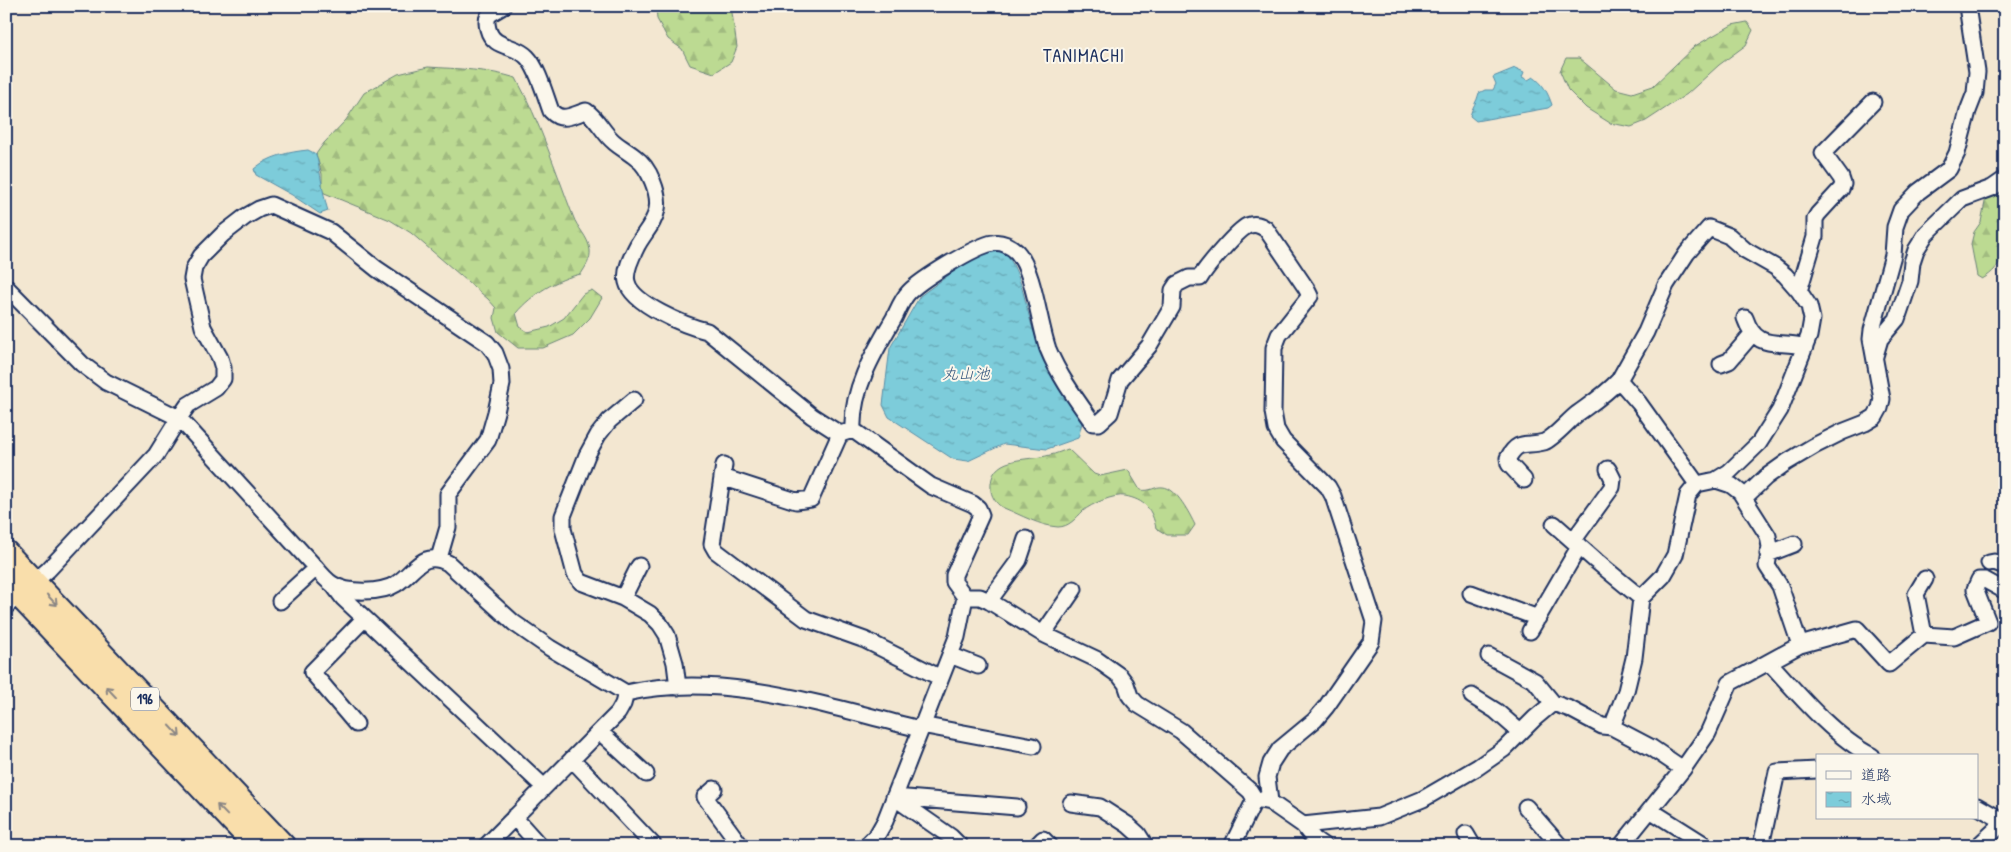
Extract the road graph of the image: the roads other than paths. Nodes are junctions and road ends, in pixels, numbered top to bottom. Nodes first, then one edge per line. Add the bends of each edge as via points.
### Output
1 (503, 6) edge
2 (1967, 6) edge
3 (1873, 102) dead end
4 (2005, 179) edge
5 (6, 287) edge
6 (1799, 291) junction
7 (1745, 318) dead end
8 (1753, 334) junction
9 (1805, 347) junction
10 (1875, 357) junction
11 (1721, 364) dead end
12 (1619, 380) junction
13 (634, 400) dead end
14 (179, 418) junction
15 (847, 432) junction
16 (1608, 469) dead end
17 (1524, 480) dead end
18 (1716, 480) junction
19 (1697, 484) junction
20 (1744, 498) junction
21 (1554, 524) dead end
22 (1026, 539) dead end
23 (1576, 544) junction
24 (1794, 544) dead end
25 (6, 552) edge
26 (1768, 554) junction
27 (439, 558) junction
28 (1989, 563) dead end
29 (639, 566) dead end
30 (2005, 566) edge
31 (316, 568) junction
32 (1925, 579) dead end
33 (334, 586) junction
34 (1074, 589) dead end
35 (17, 591) edge
36 (2005, 591) edge
37 (1471, 593) dead end
38 (965, 597) junction
39 (623, 598) junction
40 (1642, 598) junction
41 (280, 601) dead end
42 (989, 601) junction
43 (364, 618) junction
44 (1538, 618) junction
45 (1530, 631) dead end
46 (1043, 634) junction
47 (1924, 635) junction
48 (1800, 645) junction
49 (950, 655) junction
50 (1489, 656) dead end
51 (1769, 662) junction
52 (978, 666) dead end
53 (942, 678) junction
54 (678, 687) junction
55 (626, 693) junction
56 (1472, 696) dead end
57 (1554, 703) junction
58 (356, 724) dead end
59 (921, 727) junction
60 (1612, 727) junction
61 (600, 732) junction
62 (1520, 732) junction
63 (1033, 746) dead end
64 (1863, 754) edge
65 (572, 759) junction
66 (1683, 769) junction
67 (1816, 770) edge
68 (646, 774) dead end
69 (544, 787) junction
70 (714, 789) dead end
71 (894, 798) junction
72 (1255, 799) junction
73 (1270, 802) junction
74 (1072, 803) dead end
75 (1017, 807) dead end
76 (1526, 807) dead end
77 (1978, 807) edge
78 (1650, 810) junction
79 (514, 817) junction
80 (2004, 822) edge
81 (1303, 825) junction
82 (742, 841) edge
83 (256, 846) edge
84 (284, 846) edge
85 (486, 846) edge
86 (540, 846) edge
87 (654, 846) edge
88 (866, 846) edge
89 (960, 846) edge
90 (1036, 846) edge
91 (1050, 846) edge
92 (1141, 846) edge
93 (1232, 846) edge
94 (1324, 846) edge
95 (1560, 846) edge
96 (1621, 846) edge
97 (1707, 846) edge
98 (1761, 846) edge
99 (1978, 846) edge

1 - 15 street via 488,15 489,33 505,47 526,55 556,117 564,118 586,111 594,116 614,142 646,167 656,192 658,208 627,269 626,281 633,294 690,327 706,331 812,416
2 - 10 street via 1977,72 1975,93 1949,169 1918,192 1901,210 1895,227 1893,255 1872,330
3 - 6 street via 1822,153 1841,178 1841,190 1815,220 1815,237
4 - 10 street via 1992,188 1962,199 1926,234 1916,250 1897,319 1880,339
5 - 14 street via 82,364 106,382
6 - 9 street via 1809,306 1812,319
6 - 12 street via 1774,267 1729,236 1709,228 1666,285 1646,332
7 - 8 street
8 - 9 street via 1767,342
8 - 11 street via 1729,361
9 - 18 street via 1780,410 1760,443
10 - 20 street via 1882,399 1875,417 1787,462
12 - 17 street via 1545,441 1520,444 1511,452 1509,464
12 - 19 street
13 - 39 street via 598,435 563,516 563,529 575,574 581,582
14 - 27 street via 188,405 216,388 223,379 220,358 202,327 192,279 201,256 245,217 271,205 330,232 377,269 487,343 496,353 502,384 488,440 448,494 448,527
14 - 31 street
14 - 35 street via 156,455
15 - 38 street via 931,486 978,508 980,515 954,575 954,582
15 - 53 street via 811,499 796,501 723,471 712,544 716,551 806,619 865,640
15 - 73 street via 871,359 908,293 975,248 995,242 1017,252 1028,275 1048,347 1060,375 1093,423 1099,423 1110,413 1120,380 1150,346 1172,307 1173,290 1177,284 1189,278 1200,278 1238,232 1247,226 1255,224 1266,229 1310,296 1279,335 1274,348 1273,412 1276,429 1333,496 1374,621 1370,642 1326,707 1280,749 1271,763 1267,777
16 - 23 street via 1614,479 1612,487
18 - 19 street
18 - 20 street via 1731,485
19 - 40 street via 1688,495 1675,555 1663,576
20 - 26 street via 1768,536
21 - 23 street
22 - 42 street via 1019,560
23 - 40 street
23 - 44 street
24 - 26 street
25 - 35 highway, 196
26 - 48 street via 1767,566 1780,586
27 - 33 street via 420,562 397,584 384,589 370,592
27 - 55 street via 514,623
28 - 30 street
29 - 39 street
31 - 33 street
31 - 41 street
32 - 47 street via 1916,594
33 - 43 street
34 - 46 street
83 -> 35 highway, 196
35 -> 84 highway, 196
36 - 47 street via 1980,580 1976,589 1988,622 1954,637
37 - 44 street
38 - 42 street
38 - 49 street
39 - 54 street via 660,624 676,663
40 - 60 street via 1634,658
42 - 46 street
43 - 58 street via 312,672
43 - 69 street
44 - 45 street
46 - 72 street via 1096,659 1120,676 1137,704 1181,731 1250,791
47 - 48 street via 1889,664 1856,629
48 - 51 street
49 - 52 street
49 - 53 street
50 - 57 street via 1535,681
51 - 64 street via 1813,710
51 - 66 street via 1730,682 1708,733
53 - 59 street
54 - 55 street
54 - 59 street via 757,690
55 - 61 street via 618,713
56 - 62 street
57 - 60 street via 1602,726
57 - 62 street
59 - 63 street
59 - 71 street
60 - 66 street
61 - 65 street
61 - 68 street
62 - 81 street via 1504,749 1478,767 1414,802 1379,817
65 - 69 street
65 - 87 street
66 - 78 street
67 - 98 street via 1777,772
69 - 79 street
70 - 82 street via 705,796
71 - 75 street
71 - 88 street via 877,834
71 - 89 street
72 - 73 street
72 - 93 street
73 - 81 street
74 - 92 street via 1100,808 1138,834 1143,842
76 - 95 street
77 - 80 street
78 - 96 street
78 - 97 street
79 - 85 street
79 - 86 street
80 - 99 street
81 - 94 street
90 - 91 street via 1043,839

